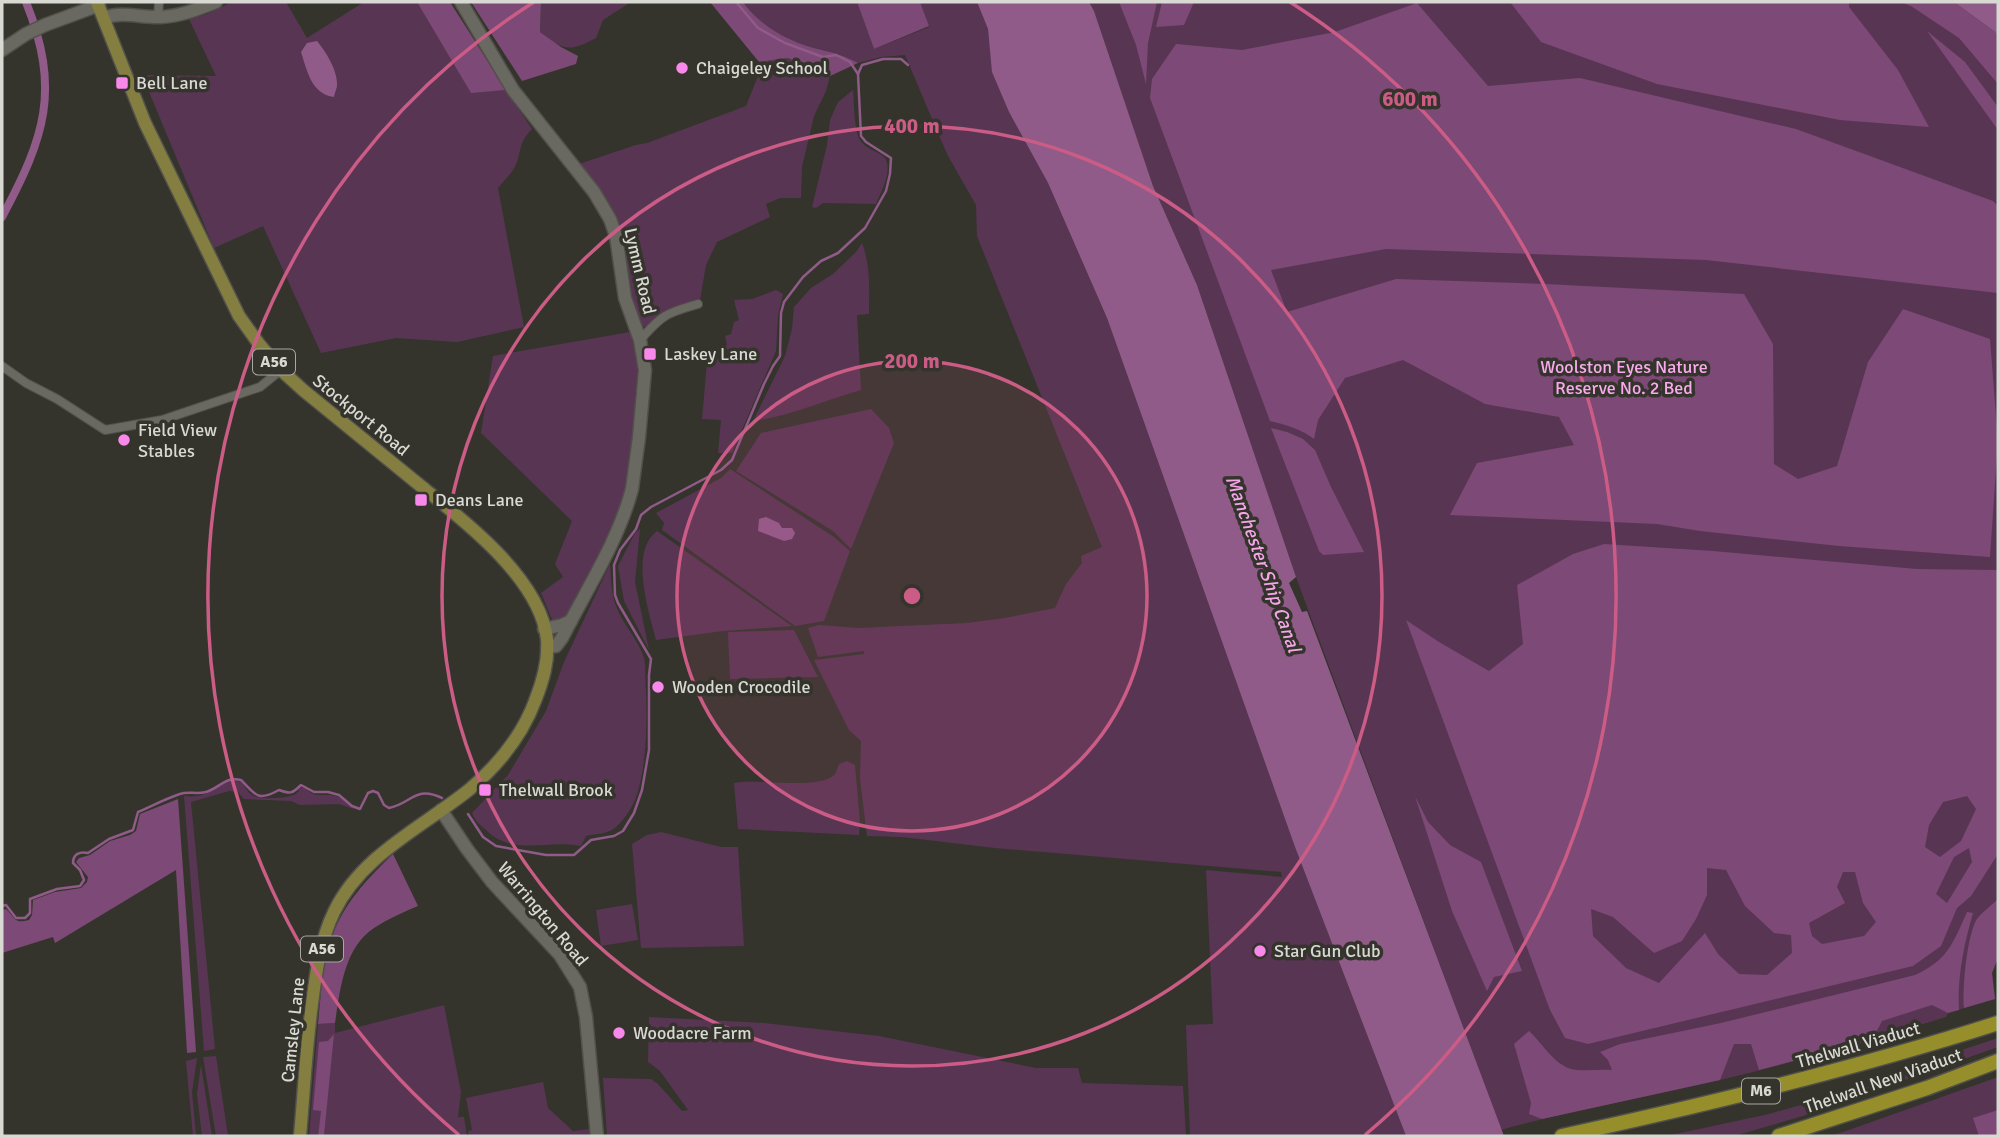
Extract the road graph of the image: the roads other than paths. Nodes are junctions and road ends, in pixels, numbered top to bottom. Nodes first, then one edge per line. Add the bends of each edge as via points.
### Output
1 (159, 2) edge
2 (216, 2) edge
3 (461, 2) edge
4 (98, 3) edge
5 (158, 17) junction
6 (104, 18) junction
7 (2, 50) edge
8 (698, 304) dead end
9 (640, 340) junction
10 (2, 366) edge
11 (281, 370) junction
12 (571, 621) junction
13 (544, 629) junction
14 (547, 648) junction
15 (441, 810) junction
16 (1998, 1015) edge
17 (1998, 1023) edge
18 (1957, 1036) junction
19 (1998, 1061) edge
20 (300, 1136) edge
21 (597, 1136) edge
22 (1562, 1136) edge
23 (1779, 1136) edge

1 - 5 street
2 - 5 main road
3 - 9 main road, Lymm Road via 513,90 610,219 625,298
4 - 6 main road, Stockport Road / A56
4 - 7 main road via 26,34
5 - 6 main road via 120,14
6 - 11 main road, Stockport Road / A56 via 145,123 239,316
8 - 9 street via 672,311
9 - 12 main road, Lymm Road via 644,392 632,489 614,537
10 - 11 street via 105,430 162,420 260,387
11 - 13 main road, Stockport Road / A56 via 487,542 522,583
12 - 13 main road
12 - 14 main road, Lymm Road via 559,643
13 - 14 main road, Stockport Road / A56
14 - 15 main road, Stockport Road / A56 via 541,685 510,747 481,779
15 - 20 main road, Camsley Lane / A56 via 394,843 353,881 334,912 318,961
15 - 21 main road, Warrington Road via 492,882 575,977 585,1010
16 - 18 highway, M6
17 - 18 highway, Thelwall Viaduct / M6
18 - 22 highway, Thelwall Viaduct / M6 via 1789,1084
19 - 23 highway, Thelwall New Viaduct

